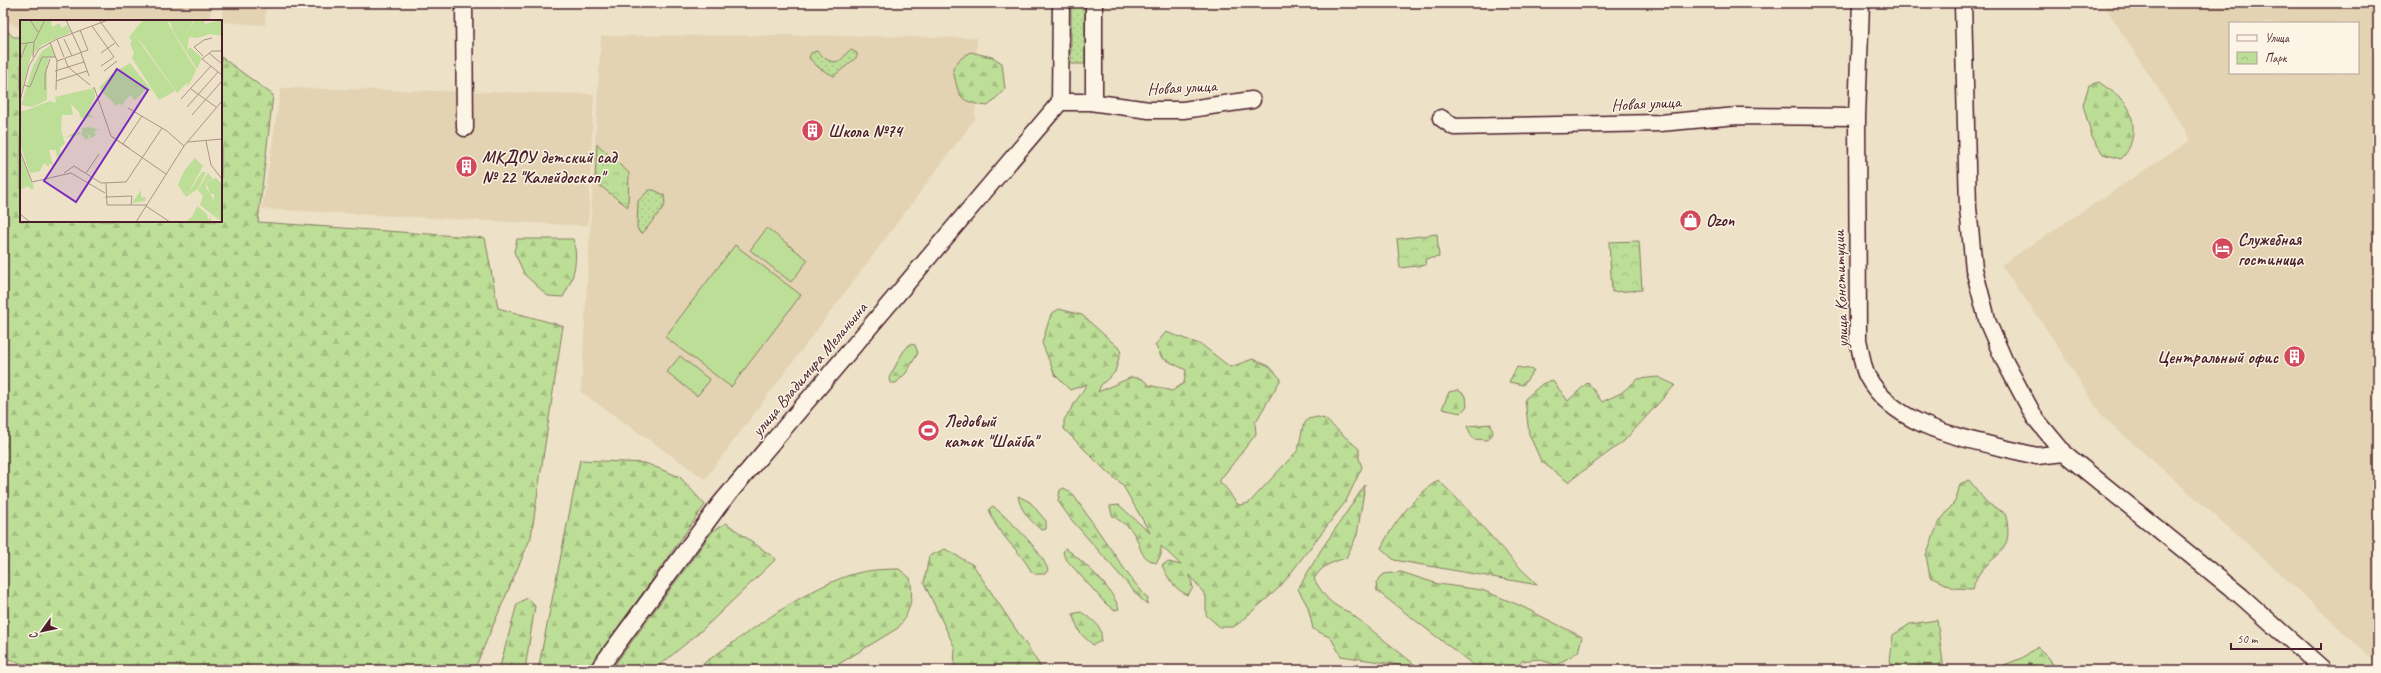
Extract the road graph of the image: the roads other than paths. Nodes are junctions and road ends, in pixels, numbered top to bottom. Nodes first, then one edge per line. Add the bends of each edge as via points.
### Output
1 (464, 3) edge
2 (1061, 3) edge
3 (1094, 3) edge
4 (1861, 3) edge
5 (1963, 3) edge
6 (1252, 100) dead end
7 (1060, 102) junction
8 (1090, 102) junction
9 (1857, 117) junction
10 (1441, 118) dead end
11 (465, 128) dead end
12 (2064, 453) junction
13 (598, 670) edge
14 (2324, 670) edge

1 - 11 street
2 - 7 street
3 - 8 street via 1094,98
4 - 9 street, улица Конституции
5 - 12 street via 1968,208 1974,269 1988,323 2004,360 2036,418
6 - 8 street, Новая улица via 1183,110 1149,110
7 - 8 street, Новая улица
7 - 13 street, улица Владимира Меланьина via 720,504
9 - 10 street, Новая улица via 1736,116 1660,123 1454,127
9 - 12 street, улица Конституции via 1858,340 1866,375 1883,398 1909,418 1926,426 2037,456
12 - 14 street via 2241,596

